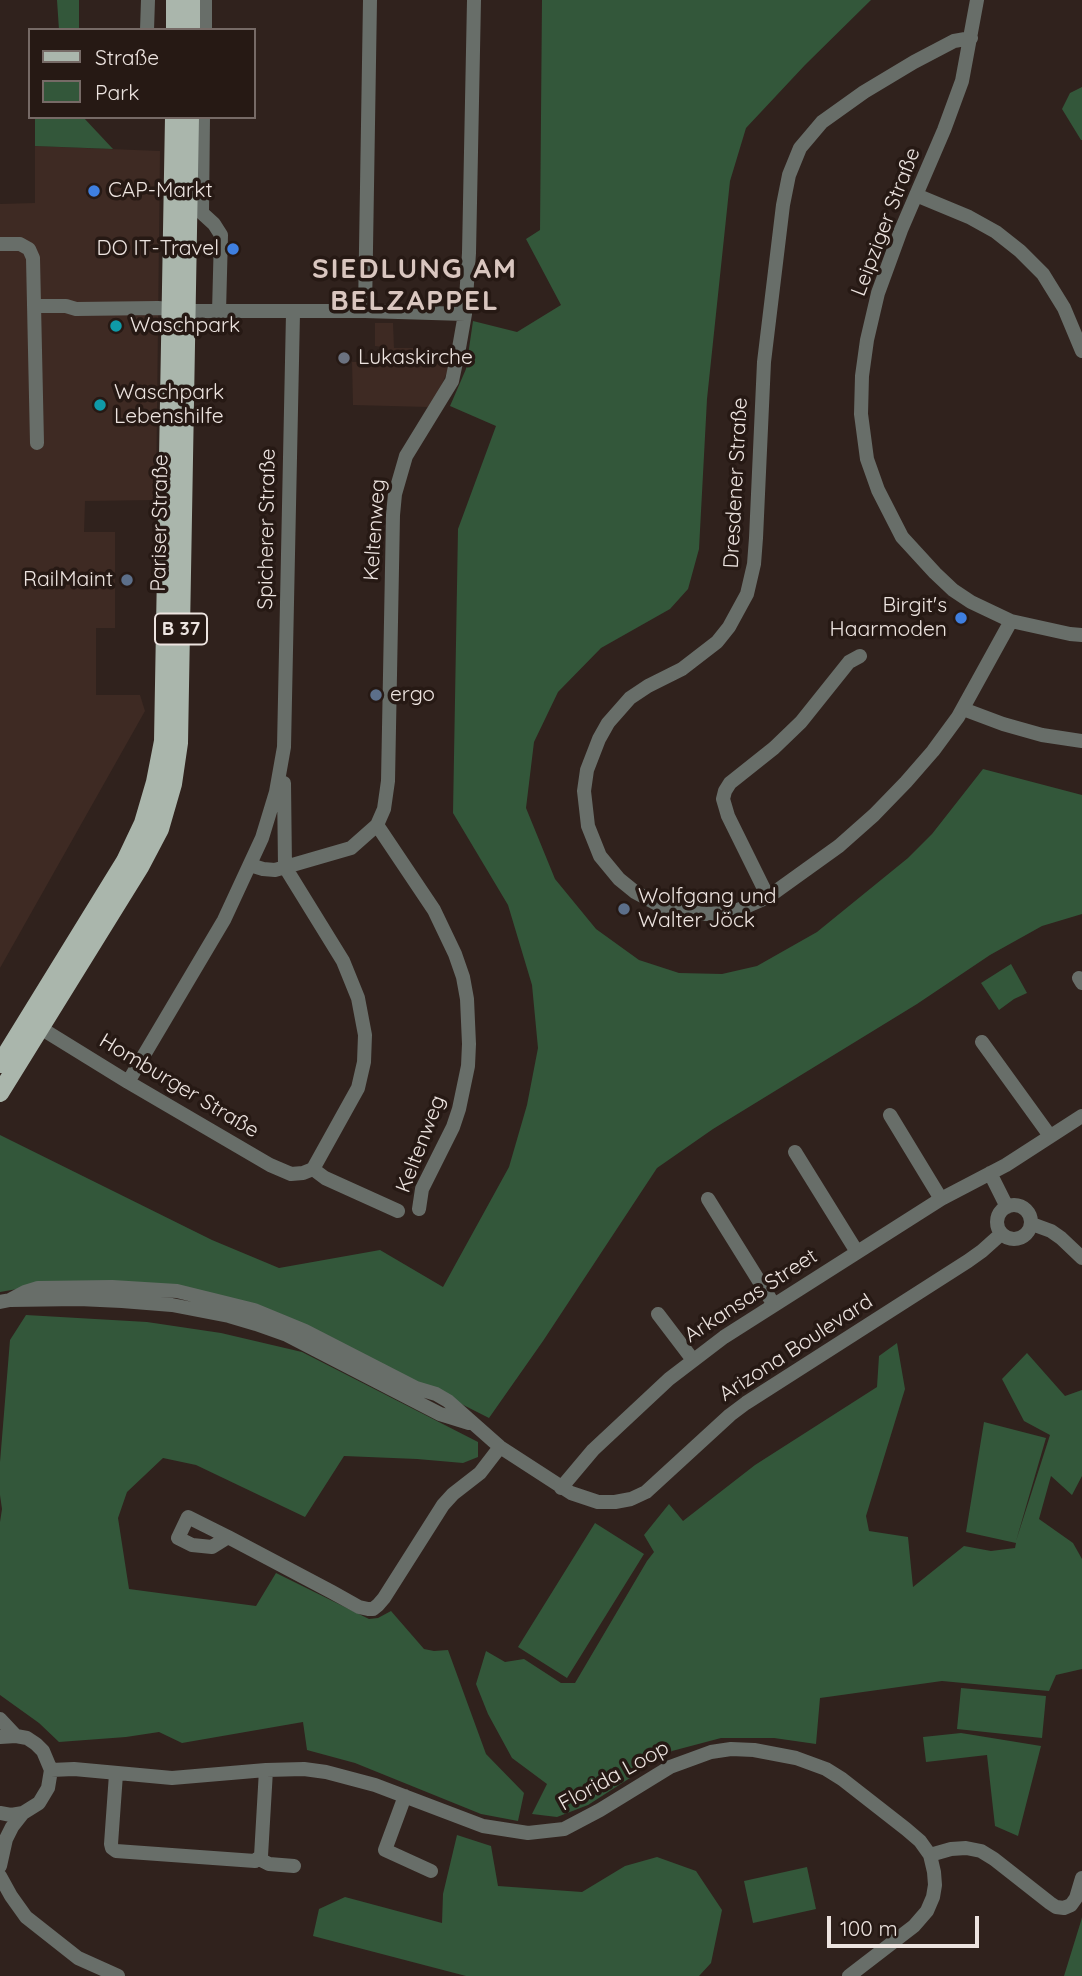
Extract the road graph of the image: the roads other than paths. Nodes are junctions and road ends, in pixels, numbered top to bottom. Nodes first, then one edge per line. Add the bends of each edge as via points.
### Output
1 (148, 0) edge
2 (176, 0) edge
3 (191, 0) edge
4 (205, 0) edge
5 (370, 0) edge
6 (474, 0) edge
7 (977, 0) edge
8 (147, 28) edge
9 (175, 28) edge
10 (191, 28) edge
11 (205, 28) edge
12 (971, 38) junction
13 (174, 119) edge
14 (190, 119) edge
15 (204, 119) edge
16 (916, 195) junction
17 (0, 244) edge
18 (34, 306) junction
19 (179, 310) junction
20 (365, 311) junction
21 (219, 312) junction
22 (293, 313) junction
23 (465, 314) junction
24 (1082, 351) edge
25 (37, 443) dead end
26 (1012, 621) junction
27 (1082, 635) edge
28 (860, 656) dead end
29 (962, 709) junction
30 (1082, 741) edge
31 (284, 747) junction
32 (377, 825) junction
33 (250, 865) junction
34 (285, 867) junction
35 (768, 897) junction
36 (34, 1024) junction
37 (982, 1042) dead end
38 (0, 1064) edge
39 (128, 1082) junction
40 (0, 1093) edge
41 (890, 1115) dead end
42 (1082, 1116) edge
43 (1049, 1136) junction
44 (794, 1152) dead end
45 (313, 1169) junction
46 (990, 1173) junction
47 (708, 1199) dead end
48 (941, 1199) junction
49 (1007, 1207) junction
50 (419, 1209) dead end
51 (398, 1211) dead end
52 (1032, 1224) junction
53 (1001, 1234) junction
54 (857, 1252) junction
55 (1082, 1258) edge
56 (219, 1300) junction
57 (5, 1301) edge
58 (774, 1305) junction
59 (209, 1312) junction
60 (658, 1314) dead end
61 (693, 1360) junction
62 (474, 1425) junction
63 (500, 1447) junction
64 (561, 1488) junction
65 (228, 1537) dead end
66 (0, 1719) edge
67 (16, 1736) junction
68 (0, 1737) edge
69 (51, 1770) junction
70 (266, 1770) junction
71 (116, 1774) junction
72 (405, 1796) junction
73 (0, 1813) edge
74 (23, 1813) junction
75 (930, 1855) junction
76 (259, 1859) junction
77 (0, 1866) edge
78 (294, 1866) dead end
79 (431, 1871) dead end
80 (0, 1876) edge
81 (1082, 1878) edge
82 (118, 1976) edge
83 (849, 1976) edge

1 - 8 street
2 - 9 main road
3 - 10 main road
4 - 11 street
5 - 20 street
6 - 23 street, Keltenweg
7 - 12 street, Leipziger Straße
12 - 16 street, Leipziger Straße via 962,81
12 - 35 street, Dresdener Straße via 954,41 864,92 822,122 800,148 783,205 767,337 754,565 747,594 718,642 630,698 619,710 598,739 587,770 585,808 594,843 609,869 635,891 663,907 706,914 738,910
13 - 19 main road, Pariser Straße / B 37
14 - 19 main road, Pariser Straße / B 37
15 - 21 street via 202,213 220,235
16 - 24 street via 969,217 1020,251 1064,308
16 - 26 street, Leipziger Straße via 886,270 867,340 861,414 867,458 890,515 918,555 953,590
17 - 18 street via 29,249
18 - 19 street
18 - 25 street
19 - 21 street
19 - 36 main road, Pariser Straße / B 37 via 163,741 155,782 125,861
20 - 22 street
20 - 23 street
21 - 22 street
22 - 31 street, Spicherer Straße
23 - 32 street, Keltenweg via 452,381 406,456 395,494 387,789
26 - 27 street, Leipziger Straße
26 - 29 street, Dresdener Straße
28 - 35 street via 849,662 801,722 725,791 728,816
29 - 30 street via 1042,735
29 - 35 street, Dresdener Straße via 933,751 874,815
31 - 33 street, Spicherer Straße via 270,815
31 - 34 street, Spicherer Straße
32 - 34 street via 351,848
32 - 50 street, Keltenweg via 435,910 455,954 467,999 468,1066 459,1109 422,1189
33 - 34 street via 275,870
33 - 39 street, Spicherer Straße via 225,920
34 - 45 street via 343,961 358,998 365,1035 358,1088
36 - 38 main road, Pariser Straße / B 37
36 - 39 street, Homburger Straße
36 - 40 main road, Pariser Straße / B 37
37 - 43 street
39 - 45 street, Homburger Straße via 281,1171 298,1174
41 - 48 street
42 - 43 street, Arkansas Street
43 - 46 street, Arkansas Street
44 - 54 street
45 - 51 street
46 - 48 street, Arkansas Street
46 - 49 street
47 - 58 street
48 - 54 street, Arkansas Street
49 - 52 street via 1025,1208
49 - 53 street via 998,1217
52 - 53 street via 1027,1235 1017,1240
52 - 55 street via 1051,1231
53 - 64 street, Arizona Boulevard via 975,1256 746,1403 646,1492 606,1503
54 - 58 street, Arkansas Street
56 - 57 street, Arizona Boulevard via 168,1290 100,1287 38,1288
56 - 59 street
56 - 62 street, Arizona Boulevard via 305,1331 436,1394
57 - 59 street, Arizona Boulevard via 122,1300
58 - 61 street, Arkansas Street
59 - 62 street, Arizona Boulevard via 287,1335 440,1414
60 - 61 street
61 - 64 street, Arkansas Street via 604,1440
62 - 63 street, Arizona Boulevard
63 - 64 street, Arizona Boulevard
63 - 65 street via 480,1473 443,1505 373,1609 359,1607
66 - 67 street
67 - 68 street
67 - 69 street via 36,1744
69 - 71 street, Florida Loop
69 - 74 street via 39,1804
70 - 71 street, Florida Loop via 172,1778
70 - 72 street, Florida Loop via 326,1772
70 - 76 street
71 - 76 street via 111,1844 116,1851
72 - 75 street, Florida Loop via 483,1826 547,1832 581,1821 691,1758 731,1749 754,1750 827,1769 906,1829
72 - 79 street via 385,1850
73 - 74 street
74 - 77 street via 6,1839
75 - 81 street via 951,1849 981,1851 1049,1903 1064,1908 1076,1898
75 - 83 street via 935,1885 927,1911
76 - 78 street
80 - 82 street via 26,1917 78,1958

